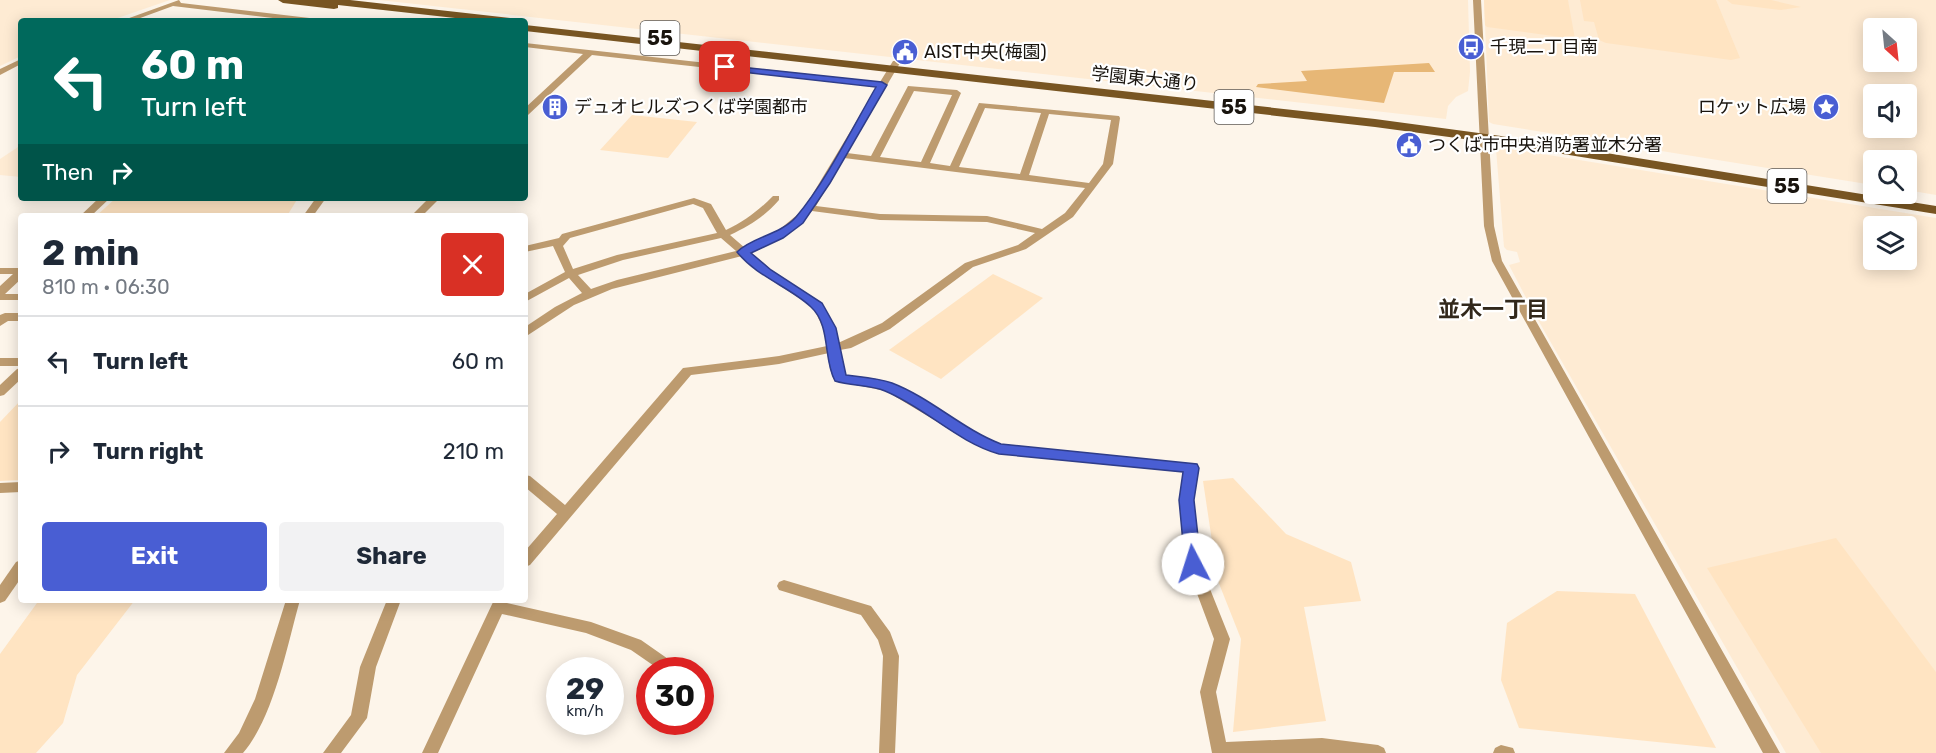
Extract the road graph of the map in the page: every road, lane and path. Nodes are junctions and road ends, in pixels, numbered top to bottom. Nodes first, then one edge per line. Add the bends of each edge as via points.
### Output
1 (185, 0) edge
2 (283, 0) edge
3 (322, 0) edge
4 (1477, 0) edge
5 (172, 4) junction
6 (133, 18) edge
7 (292, 18) edge
8 (437, 18) edge
9 (483, 18) edge
10 (528, 23) edge
11 (528, 28) edge
12 (528, 45) edge
13 (590, 52) junction
14 (18, 63) edge
15 (895, 66) junction
16 (0, 72) edge
17 (882, 85) junction
18 (528, 111) edge
19 (1046, 111) junction
20 (1483, 134) junction
21 (842, 155) junction
22 (874, 159) junction
23 (924, 165) junction
24 (953, 169) junction
25 (1024, 177) junction
26 (1091, 186) junction
27 (1863, 191) edge
28 (776, 198) dead end
29 (1917, 199) edge
30 (102, 201) edge
31 (432, 201) edge
32 (1936, 202) edge
33 (809, 208) junction
34 (1936, 210) edge
35 (88, 213) edge
36 (419, 213) edge
37 (1043, 232) junction
38 (723, 234) junction
39 (561, 241) junction
40 (528, 248) edge
41 (743, 252) junction
42 (0, 271) edge
43 (18, 272) edge
44 (570, 274) junction
45 (18, 275) edge
46 (0, 292) edge
47 (589, 294) junction
48 (0, 297) edge
49 (18, 297) edge
50 (528, 297) edge
51 (18, 317) edge
52 (0, 322) edge
53 (528, 331) edge
54 (835, 348) junction
55 (0, 362) edge
56 (18, 362) edge
57 (18, 375) edge
58 (0, 392) edge
59 (528, 482) edge
60 (18, 487) edge
61 (0, 488) edge
62 (566, 513) junction
63 (528, 557) edge
64 (18, 570) edge
65 (784, 586) dead end
66 (0, 597) edge
67 (292, 603) edge
68 (393, 603) edge
69 (500, 603) edge
70 (653, 657) edge
71 (1218, 752) edge
72 (232, 753) edge
73 (331, 753) edge
74 (430, 753) edge
75 (887, 753) edge
76 (1378, 753) edge
77 (1502, 753) edge
78 (1508, 753) edge
79 (1772, 753) edge

1 - 5 street
2 - 8 main road
3 - 9 main road
4 - 20 street
5 - 6 street
5 - 7 street
10 - 15 main road, 学園東大通り / 55
11 - 15 main road, 学園東大通り / 55
12 - 13 street
13 - 17 street
13 - 18 street
14 - 16 street
15 - 17 street
15 - 20 main road, 学園東大通り / 55 via 1344,113
17 - 21 street
19 - 24 street via 982,105
19 - 25 street
19 - 26 street via 1116,118 1108,164
20 - 27 main road, 学園東大通り / 55
20 - 34 main road, 学園東大通り / 55
20 - 79 street via 1489,226 1497,261
21 - 22 street
21 - 33 street
22 - 23 street
22 - 23 street via 911,88 957,93
23 - 24 street
24 - 25 street
25 - 26 street
26 - 37 street via 1069,215
28 - 38 street via 761,214
29 - 32 main road
30 - 35 street
31 - 36 street
33 - 37 street via 880,217 987,219
33 - 41 street via 779,236
37 - 54 street via 1014,251 969,265 886,326
38 - 39 street via 706,206 694,201 575,232
38 - 41 street
38 - 44 street via 622,257
39 - 40 street
39 - 44 street via 560,251
41 - 47 street via 624,281
41 - 54 street via 767,273 818,305
42 - 43 street
44 - 47 street
44 - 50 street
45 - 46 street
47 - 53 street
48 - 49 street
51 - 52 street via 5,317
54 - 62 street via 779,360 687,371
54 - 71 street via 840,378 888,387 942,416 976,440 999,449 1191,468 1186,500 1193,564 1222,639 1208,692
55 - 56 street
57 - 58 street
59 - 62 street
60 - 61 street
62 - 63 street
64 - 66 street
65 - 75 street via 866,610 885,637 891,656
67 - 72 street via 263,700 245,738
68 - 73 street via 368,667 359,718
69 - 70 street via 586,627 636,645
69 - 74 street
71 - 76 street via 1323,746
77 - 78 street

